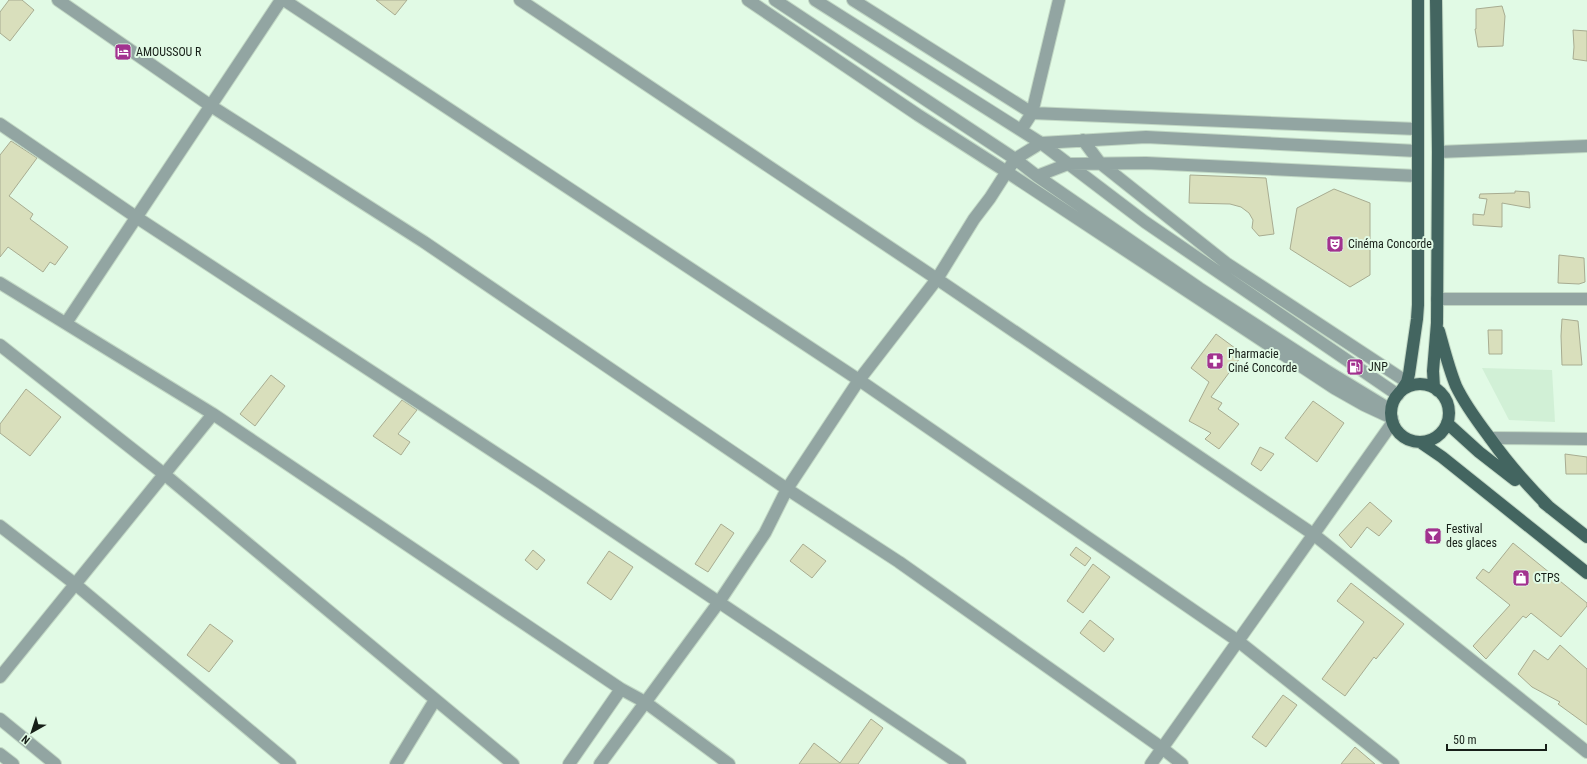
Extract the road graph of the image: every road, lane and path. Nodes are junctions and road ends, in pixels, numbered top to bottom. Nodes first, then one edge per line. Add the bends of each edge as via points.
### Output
1 (58, 0) edge
2 (282, 0) edge
3 (520, 0) edge
4 (748, 0) edge
5 (775, 0) edge
6 (815, 0) edge
7 (853, 0) edge
8 (1059, 0) edge
9 (1418, 0) edge
10 (1436, 0) edge
11 (211, 106) junction
12 (1032, 113) junction
13 (0, 124) edge
14 (1417, 129) junction
15 (1020, 130) junction
16 (1083, 140) junction
17 (1041, 143) junction
18 (1587, 146) edge
19 (1417, 151) junction
20 (1438, 152) junction
21 (1015, 159) junction
22 (1068, 164) junction
23 (1100, 164) junction
24 (1006, 172) junction
25 (1037, 176) junction
26 (1417, 176) junction
27 (136, 217) junction
28 (937, 279) junction
29 (0, 283) edge
30 (1437, 298) junction
31 (1587, 299) edge
32 (66, 323) junction
33 (1437, 323) junction
34 (0, 345) edge
35 (859, 380) junction
36 (1402, 389) junction
37 (1438, 391) junction
38 (213, 414) junction
39 (1392, 417) junction
40 (1447, 423) junction
41 (1490, 438) junction
42 (1587, 439) edge
43 (1420, 442) junction
44 (164, 474) junction
45 (787, 489) junction
46 (1550, 508) junction
47 (0, 526) edge
48 (1313, 534) junction
49 (1587, 537) edge
50 (1587, 573) edge
51 (75, 584) junction
52 (719, 602) junction
53 (1238, 641) junction
54 (0, 676) edge
55 (621, 689) junction
56 (435, 700) junction
57 (645, 702) junction
58 (0, 719) edge
59 (1162, 748) junction
60 (1587, 752) edge
61 (0, 754) edge
62 (13, 764) edge
63 (55, 764) edge
64 (290, 764) edge
65 (396, 764) edge
66 (513, 764) edge
67 (569, 764) edge
68 (600, 764) edge
69 (729, 764) edge
70 (960, 764) edge
71 (1151, 764) edge
72 (1182, 764) edge
73 (1393, 764) edge

1 - 11 street
2 - 11 street
2 - 35 street
3 - 28 street
4 - 24 street
5 - 21 street
6 - 15 street
7 - 12 street
8 - 12 street
9 - 14 main road
10 - 20 main road
11 - 27 street
11 - 45 street via 424,242
12 - 14 street
12 - 15 street
13 - 27 street
14 - 19 main road
15 - 17 street
16 - 17 street
16 - 19 street via 1146,137
16 - 23 street
17 - 21 street
17 - 22 street
18 - 20 street
19 - 26 main road
20 - 30 main road
21 - 24 street
21 - 25 street
22 - 23 street
22 - 25 street
22 - 36 street via 1145,222
23 - 26 street via 1146,163
23 - 36 street via 1226,263
24 - 28 street
24 - 39 street via 1334,388
25 - 39 street
26 - 36 main road via 1417,319
27 - 32 street
27 - 52 street
28 - 35 street
28 - 48 street
29 - 32 street
30 - 31 street
30 - 33 main road
32 - 38 street
33 - 37 main road via 1433,371 1434,387
33 - 41 main road via 1457,387 1474,418
34 - 44 street
35 - 45 street
35 - 53 street
36 - 37 main road via 1426,385
36 - 39 main road
37 - 40 main road via 1447,406
38 - 44 street
38 - 55 street
39 - 43 main road via 1396,429 1403,437
39 - 48 street
40 - 43 main road via 1435,438
40 - 46 main road
41 - 42 street
41 - 46 main road via 1526,484
43 - 50 main road
44 - 51 street
44 - 56 street
45 - 52 street via 765,533
45 - 59 street via 899,562
46 - 49 main road
47 - 51 street
48 - 53 street
48 - 60 street
51 - 54 street
51 - 64 street
52 - 57 street
52 - 70 street
53 - 59 street
53 - 73 street
55 - 57 street
55 - 67 street
56 - 65 street
56 - 66 street
57 - 68 street
57 - 69 street
58 - 63 street
59 - 71 street
59 - 72 street
61 - 62 street

